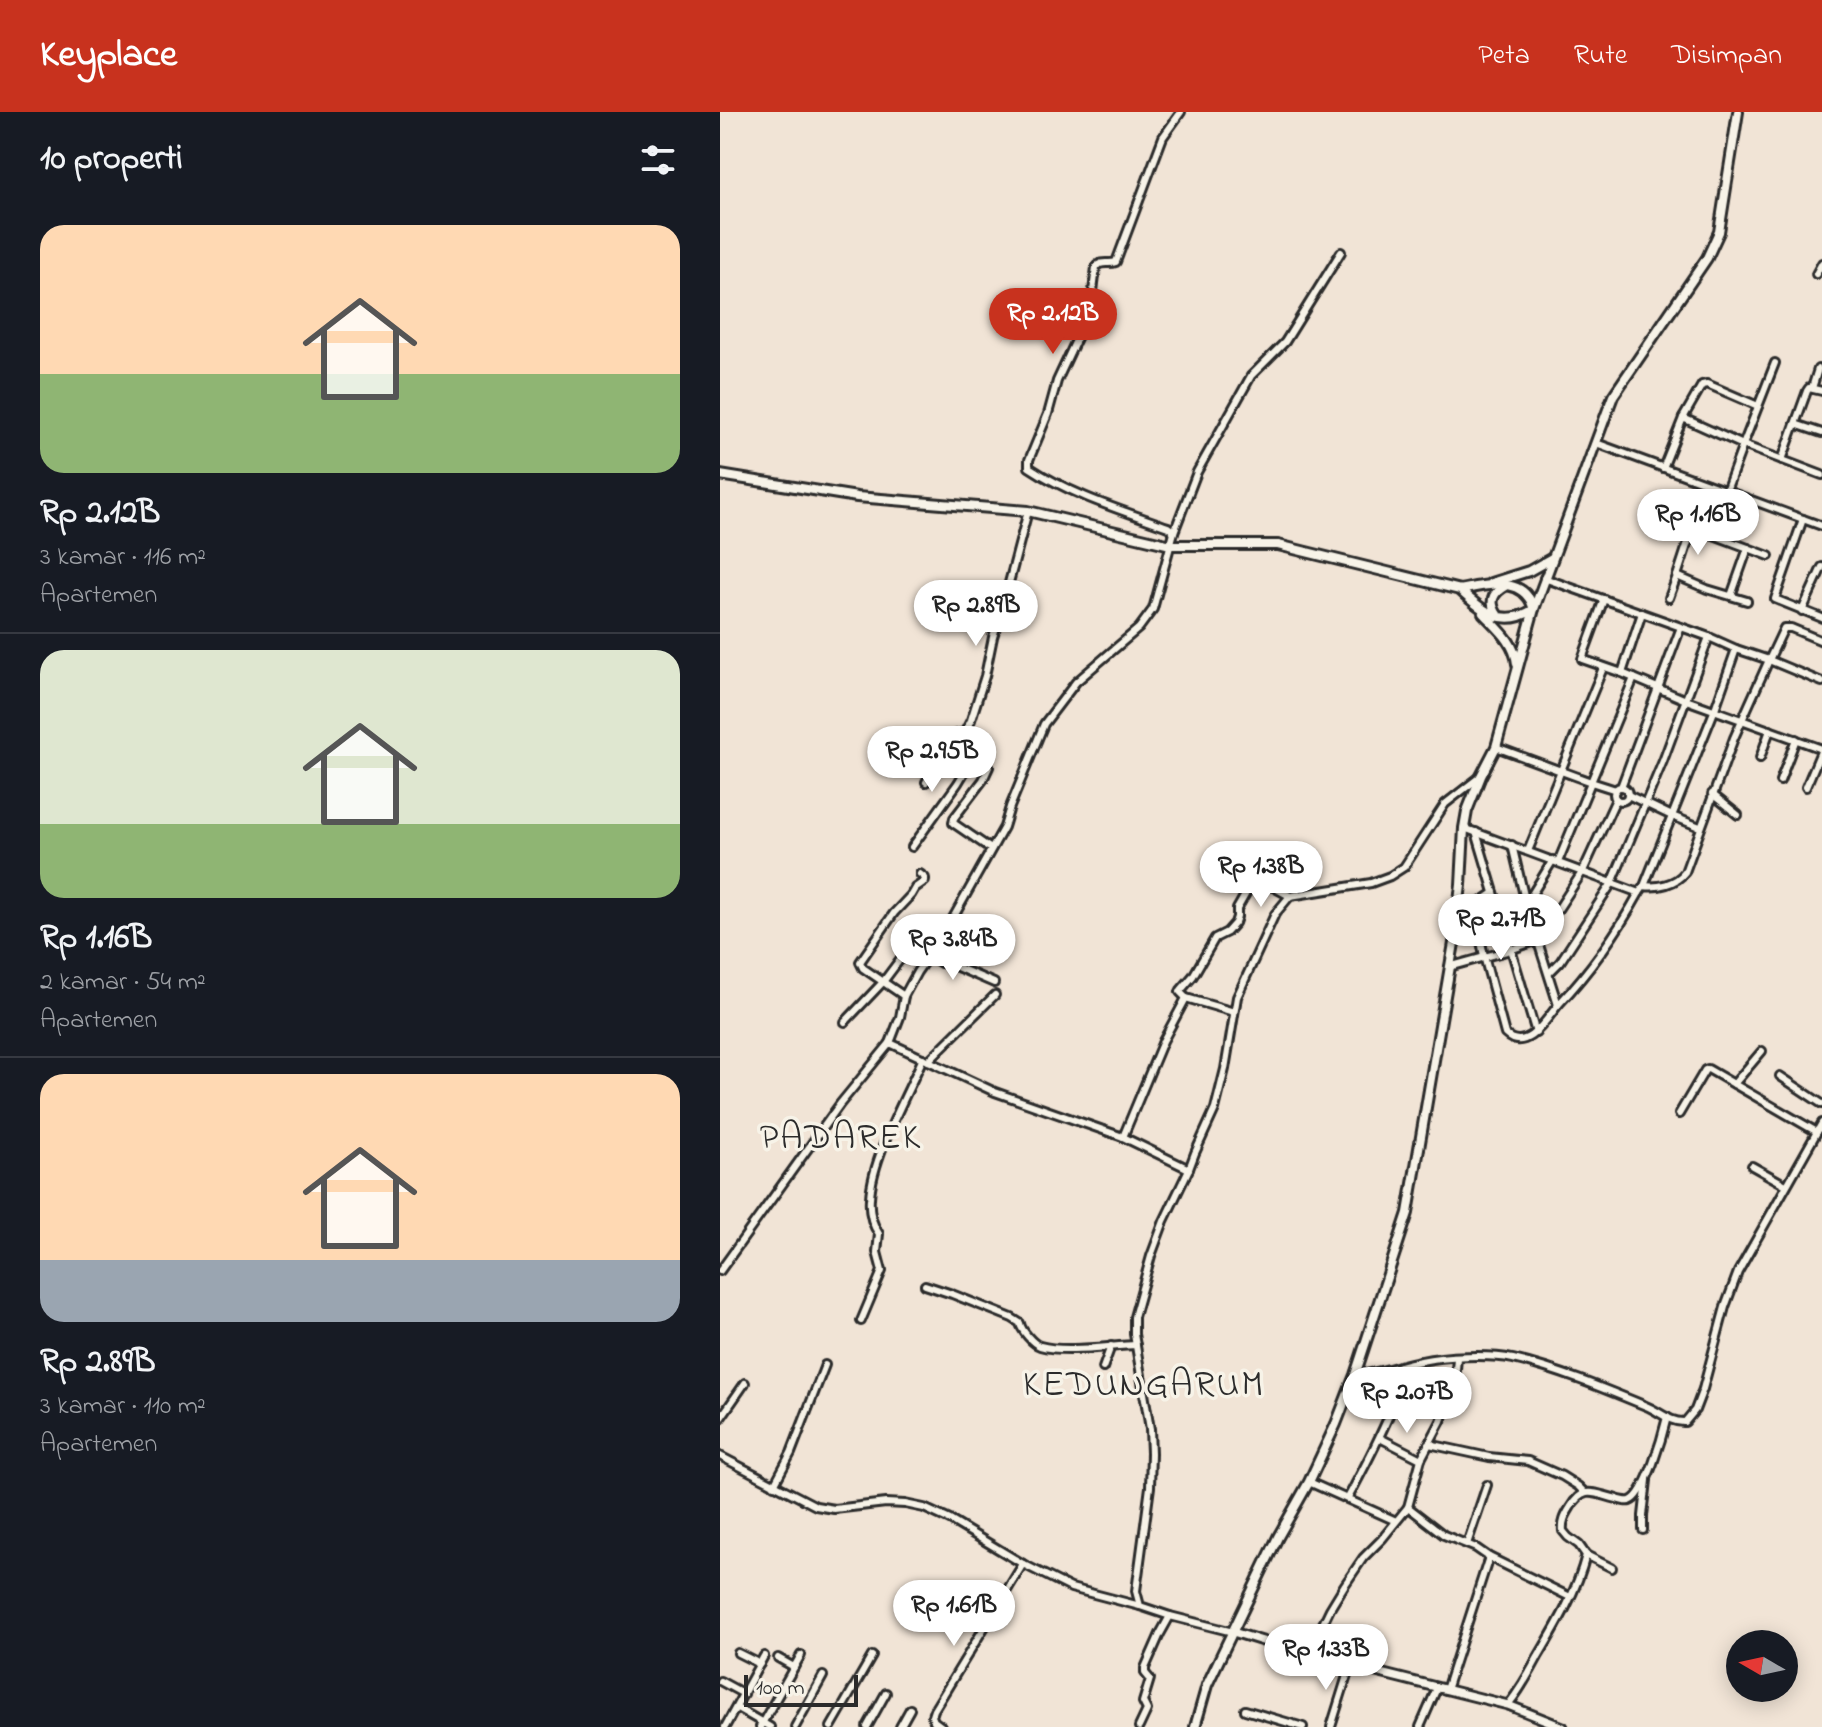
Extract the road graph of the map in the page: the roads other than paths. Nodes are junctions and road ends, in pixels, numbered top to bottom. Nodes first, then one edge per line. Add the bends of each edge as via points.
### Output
1 (1181, 112) edge
2 (1738, 112) edge
3 (1341, 252) dead end
4 (1822, 263) edge
5 (1816, 274) dead end
6 (1775, 363) dead end
7 (1818, 369) dead end
8 (1812, 388) junction
9 (1822, 391) edge
10 (1758, 406) junction
11 (1683, 418) junction
12 (1795, 424) junction
13 (1822, 433) edge
14 (1596, 443) junction
15 (1743, 445) junction
16 (1782, 460) junction
17 (1663, 468) junction
18 (720, 475) edge
19 (1822, 475) edge
20 (1707, 484) junction
21 (1726, 491) junction
22 (1028, 511) junction
23 (1803, 519) junction
24 (1822, 526) edge
25 (1692, 527) junction
26 (1174, 532) junction
27 (1171, 545) junction
28 (1748, 548) junction
29 (1769, 556) dead end
30 (1552, 558) junction
31 (1822, 567) edge
32 (1677, 576) junction
33 (1544, 578) junction
34 (1483, 585) junction
35 (1506, 585) junction
36 (1460, 590) junction
37 (1731, 596) junction
38 (1669, 598) dead end
39 (1604, 599) junction
40 (1747, 601) dead end
41 (1477, 606) junction
42 (1534, 609) junction
43 (1802, 611) junction
44 (1642, 613) junction
45 (1498, 616) junction
46 (1822, 618) edge
47 (1681, 627) junction
48 (1709, 637) junction
49 (1822, 641) edge
50 (1736, 649) junction
51 (1769, 660) junction
52 (1603, 668) junction
53 (1517, 669) junction
54 (1622, 673) junction
55 (1634, 678) junction
56 (1822, 682) edge
57 (1659, 687) junction
58 (1686, 700) junction
59 (1715, 709) junction
60 (1742, 720) junction
61 (1770, 730) junction
62 (959, 735) junction
63 (1796, 739) junction
64 (1496, 747) junction
65 (1822, 749) edge
66 (974, 756) junction
67 (1760, 758) dead end
68 (1562, 772) junction
69 (1481, 776) junction
70 (1780, 781) dead end
71 (926, 782) dead end
72 (1591, 782) junction
73 (1806, 787) dead end
74 (1619, 788) junction
75 (1712, 794) junction
76 (1628, 795) junction
77 (1616, 799) junction
78 (1646, 804) junction
79 (1738, 815) dead end
80 (1672, 816) junction
81 (1700, 827) junction
82 (1464, 828) junction
83 (1476, 832) junction
84 (1512, 845) junction
85 (912, 847) dead end
86 (991, 849) junction
87 (1528, 851) junction
88 (1555, 861) junction
89 (1583, 871) junction
90 (920, 874) dead end
91 (1612, 883) junction
92 (1644, 886) junction
93 (1494, 893) junction
94 (1639, 893) junction
95 (1290, 896) junction
96 (1526, 904) junction
97 (1538, 940) junction
98 (1510, 950) junction
99 (929, 955) junction
100 (1484, 956) junction
101 (901, 958) dead end
102 (1449, 967) junction
103 (1549, 973) junction
104 (883, 982) junction
105 (994, 983) dead end
106 (995, 995) dead end
107 (904, 996) junction
108 (1186, 998) junction
109 (1558, 1005) junction
110 (1234, 1012) junction
111 (845, 1022) dead end
112 (1536, 1033) junction
113 (890, 1043) junction
114 (1762, 1051) dead end
115 (926, 1060) junction
116 (1780, 1076) dead end
117 (1734, 1084) junction
118 (1822, 1104) edge
119 (1679, 1114) dead end
120 (1822, 1123) edge
121 (1817, 1132) junction
122 (1123, 1137) junction
123 (1752, 1166) dead end
124 (1189, 1169) junction
125 (1786, 1185) junction
126 (720, 1271) edge
127 (925, 1285) dead end
128 (861, 1321) dead end
129 (1136, 1345) junction
130 (1111, 1346) junction
131 (1457, 1358) junction
132 (825, 1365) dead end
133 (1400, 1366) junction
134 (1103, 1368) dead end
135 (1355, 1375) junction
136 (745, 1383) dead end
137 (1667, 1417) junction
138 (720, 1419) edge
139 (1380, 1438) junction
140 (1429, 1444) junction
141 (720, 1456) edge
142 (1421, 1459) junction
143 (1648, 1477) junction
144 (1309, 1482) junction
145 (774, 1485) junction
146 (1487, 1485) dead end
147 (1584, 1492) junction
148 (1348, 1498) junction
149 (1408, 1507) junction
150 (1396, 1521) junction
151 (1643, 1530) dead end
152 (1467, 1544) junction
153 (1586, 1555) junction
154 (1489, 1557) junction
155 (1023, 1564) junction
156 (1612, 1568) dead end
157 (1570, 1597) junction
158 (1140, 1606) junction
159 (1170, 1616) junction
160 (1233, 1632) junction
161 (738, 1653) dead end
162 (801, 1655) dead end
163 (1308, 1655) junction
164 (764, 1656) dead end
165 (872, 1656) dead end
166 (778, 1658) dead end
167 (760, 1664) junction
168 (1350, 1666) junction
169 (794, 1667) junction
170 (823, 1676) dead end
171 (720, 1681) edge
172 (1437, 1688) junction
173 (1446, 1690) junction
174 (886, 1693) dead end
175 (744, 1694) junction
176 (1508, 1705) junction
177 (737, 1708) junction
178 (910, 1709) dead end
179 (1245, 1710) dead end
180 (720, 1714) edge
181 (730, 1719) junction
182 (761, 1725) edge
183 (725, 1727) edge
184 (770, 1727) edge
185 (795, 1727) edge
186 (831, 1727) edge
187 (867, 1727) edge
188 (900, 1727) edge
189 (942, 1727) edge
190 (1139, 1727) edge
191 (1195, 1727) edge
192 (1303, 1727) edge
193 (1331, 1727) edge
194 (1420, 1727) edge
195 (1563, 1727) edge

1 - 26 street via 1163,137 1116,262 1096,267 1091,308 1029,460 1029,467 1051,480
2 - 14 main road via 1719,232 1707,258 1613,396
3 - 26 street via 1285,342 1251,376 1197,472
4 - 5 street
6 - 10 street
7 - 8 street
8 - 9 street
8 - 12 street
10 - 11 street via 1707,384
10 - 15 street
11 - 15 street
11 - 17 street
12 - 13 street
12 - 16 street
14 - 17 street
14 - 30 main road
15 - 16 street
15 - 21 street
16 - 19 street
17 - 20 street
18 - 22 main road via 857,497
20 - 21 street
20 - 25 street
21 - 23 street
22 - 27 main road
22 - 62 street via 985,676 971,720
23 - 24 street
23 - 43 street via 1775,596
25 - 28 street
25 - 32 street
26 - 27 street
27 - 36 main road via 1278,545
27 - 86 street via 1153,609 1139,628 1076,682 1044,724
28 - 29 street
28 - 37 street
30 - 33 main road
30 - 34 main road
31 - 43 street
32 - 37 street
32 - 38 street
33 - 39 street
33 - 42 main road
34 - 35 main road
34 - 36 main road
35 - 42 main road via 1521,590
35 - 45 main road via 1493,599
36 - 41 main road
37 - 40 street
39 - 44 street
39 - 52 street via 1582,659
41 - 45 main road
41 - 53 main road via 1510,642
42 - 45 main road via 1514,618
42 - 53 main road
43 - 46 street
44 - 47 street
44 - 54 street
47 - 48 street
47 - 57 street
48 - 50 street
48 - 58 street
49 - 51 street via 1784,628
50 - 51 street
50 - 59 street
51 - 56 street
51 - 60 street
52 - 54 street
52 - 68 street
53 - 64 main road
54 - 55 street
55 - 57 street
55 - 72 street
57 - 58 street
57 - 74 street
58 - 59 street
58 - 78 street
59 - 60 street
59 - 80 street
60 - 61 street
60 - 75 street
61 - 63 street
61 - 67 street
62 - 66 street
62 - 71 street via 954,735
63 - 65 street
63 - 70 street
64 - 68 street
64 - 69 main road
65 - 73 street
66 - 85 street
66 - 86 street via 989,767 953,823
68 - 72 street
68 - 87 street
69 - 82 main road
69 - 95 street via 1445,804 1404,867 1371,883
72 - 74 street
72 - 88 street
74 - 76 street
74 - 77 street
75 - 79 street
75 - 81 street
76 - 77 street
76 - 78 street
77 - 89 street
78 - 80 street
78 - 91 street
80 - 81 street
80 - 92 street
81 - 92 street via 1681,877
82 - 83 street
82 - 102 main road
83 - 84 street
83 - 93 street
84 - 87 street
84 - 96 street
86 - 99 street
87 - 88 street
88 - 89 street
88 - 96 street
89 - 91 street
89 - 97 street
90 - 104 street via 925,881 894,913 860,962
91 - 94 street
91 - 103 street
92 - 94 street
93 - 98 street
93 - 100 street via 1475,909
94 - 109 street
95 - 108 street via 1253,881 1235,923 1215,938 1181,990
95 - 110 street via 1275,914
96 - 97 street
97 - 98 street
97 - 103 street
98 - 100 street
98 - 112 street
99 - 105 street
99 - 107 street
100 - 102 street
100 - 112 street via 1505,1034 1523,1040
101 - 104 street
102 - 135 main road via 1408,1213
103 - 109 street
104 - 107 street
104 - 111 street
106 - 115 street
107 - 113 street
108 - 110 street
108 - 122 street
109 - 112 street
110 - 124 street via 1215,1109
113 - 115 street
113 - 126 street
114 - 117 street
115 - 122 street via 995,1092
115 - 128 street via 902,1102 874,1172 869,1199 882,1271
116 - 118 street
117 - 119 street via 1707,1069
117 - 121 street
120 - 121 street
121 - 125 street
122 - 124 street
123 - 125 street
124 - 129 street via 1151,1256 1134,1317
125 - 137 street via 1738,1272 1695,1410 1685,1422
127 - 130 street via 1012,1318 1038,1346
129 - 130 street
129 - 158 street via 1151,1453 1136,1591
130 - 134 street
131 - 133 street
131 - 137 street via 1491,1356 1528,1363
131 - 140 street via 1455,1381
132 - 145 street
133 - 135 street
133 - 139 street via 1399,1393
135 - 144 main road
136 - 138 street
137 - 143 street
139 - 142 street
139 - 148 street
140 - 142 street
140 - 147 street via 1528,1461
141 - 145 street
142 - 149 street
143 - 147 street via 1630,1501
143 - 151 street
144 - 148 street
144 - 160 main road
145 - 155 street via 834,1509 886,1503 924,1508
146 - 152 street
147 - 153 street via 1575,1498 1562,1528
148 - 150 street
149 - 150 street
149 - 152 street via 1444,1535
150 - 163 street via 1344,1586
152 - 154 street
153 - 156 street
153 - 157 street
154 - 157 street
154 - 173 street
155 - 158 street via 1071,1588
155 - 189 street via 934,1710 934,1721
157 - 176 street
158 - 159 street
159 - 160 street
159 - 190 street via 1145,1668 1150,1678 1143,1702 1147,1710
160 - 163 street
160 - 191 main road via 1207,1685
161 - 167 street
162 - 169 street
163 - 168 street
164 - 167 street
165 - 186 street
166 - 169 street
167 - 175 street
168 - 172 street
168 - 193 street
169 - 182 street
170 - 185 street
171 - 175 street
172 - 173 street
172 - 194 street
173 - 176 street
174 - 187 street
175 - 177 street
176 - 195 street
177 - 181 street
177 - 182 street
178 - 188 street
179 - 192 street
180 - 181 street
181 - 183 street
182 - 184 street

